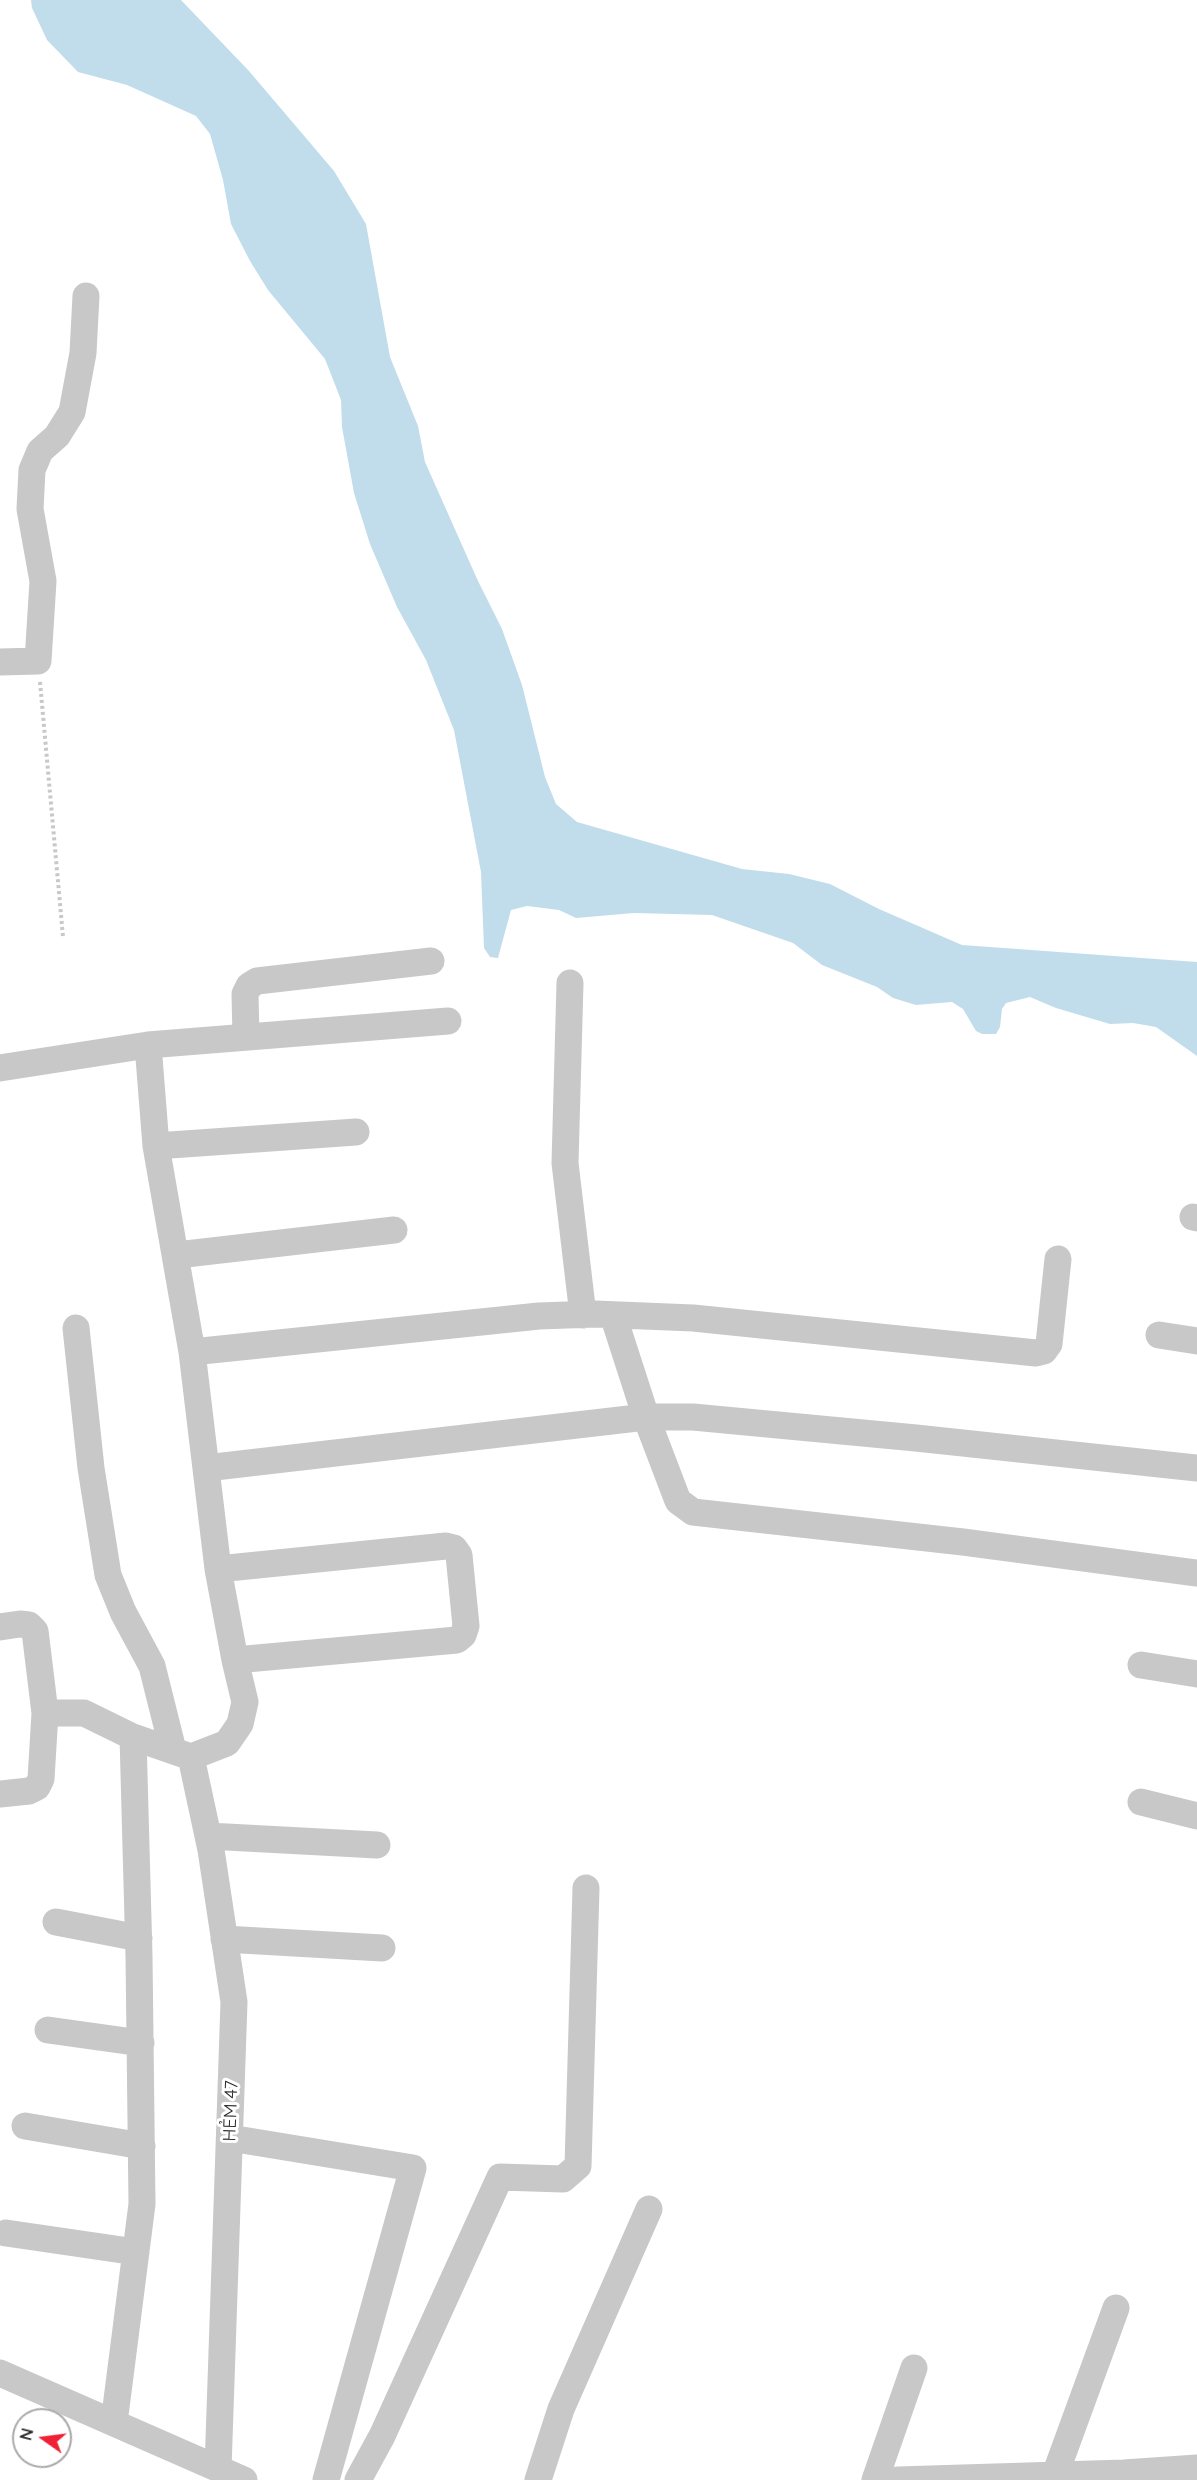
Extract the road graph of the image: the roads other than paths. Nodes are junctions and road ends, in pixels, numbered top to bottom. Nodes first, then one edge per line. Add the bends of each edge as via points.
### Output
1 (86, 296) dead end
2 (0, 662) edge
3 (431, 961) dead end
4 (570, 983) dead end
5 (448, 1021) dead end
6 (246, 1038) junction
7 (148, 1045) junction
8 (0, 1068) edge
9 (356, 1132) dead end
10 (156, 1146) junction
11 (394, 1230) dead end
12 (177, 1255) junction
13 (1058, 1259) dead end
14 (577, 1315) junction
15 (613, 1315) junction
16 (76, 1328) dead end
17 (1159, 1335) dead end
18 (1197, 1341) edge
19 (192, 1352) junction
20 (646, 1417) junction
21 (206, 1468) junction
22 (1197, 1468) edge
23 (218, 1569) junction
24 (1197, 1573) edge
25 (0, 1627) edge
26 (235, 1660) junction
27 (1141, 1665) dead end
28 (1197, 1674) edge
29 (45, 1713) junction
30 (133, 1737) junction
31 (182, 1754) junction
32 (0, 1794) edge
33 (1141, 1802) dead end
34 (1197, 1816) edge
35 (208, 1836) junction
36 (377, 1845) dead end
37 (586, 1888) dead end
38 (56, 1922) dead end
39 (139, 1938) junction
40 (224, 1939) junction
41 (382, 1948) dead end
42 (48, 2030) dead end
43 (141, 2043) junction
44 (25, 2126) dead end
45 (230, 2138) junction
46 (142, 2146) junction
47 (649, 2209) dead end
48 (6, 2233) dead end
49 (136, 2252) junction
50 (1116, 2308) dead end
51 (914, 2368) dead end
52 (0, 2373) edge
53 (114, 2423) junction
54 (1197, 2468) edge
55 (218, 2469) junction
56 (1055, 2475) junction
57 (244, 2480) edge
58 (326, 2480) edge
59 (358, 2480) edge
60 (538, 2480) edge
61 (875, 2480) edge
62 (898, 2480) edge

1 - 2 street via 83,353 72,412 57,436 40,451 32,470 30,509 43,581 34,661
3 - 6 street via 257,981 245,994
4 - 14 street via 565,1163
5 - 6 street
6 - 7 street
7 - 8 street
7 - 10 street
9 - 10 street
10 - 12 street
11 - 12 street
12 - 19 street
13 - 15 street via 1049,1344 1036,1353 693,1318
14 - 15 street
14 - 19 street
15 - 20 street
16 - 31 street, HẺM 47 via 91,1468 108,1575 152,1665
17 - 18 street
19 - 21 street
20 - 21 street
20 - 22 street via 693,1417 892,1435
20 - 24 street via 678,1501 693,1512
21 - 23 street
23 - 26 street
23 - 26 street via 446,1546 459,1555 466,1626 457,1640
25 - 29 street via 20,1624 35,1630
26 - 31 street via 245,1702 240,1724 227,1743
27 - 28 street
29 - 30 street via 84,1713
29 - 32 street via 41,1779 29,1791
30 - 31 street
30 - 39 street
31 - 35 street, HẺM 47
33 - 34 street
35 - 36 street
35 - 40 street, HẺM 47
37 - 59 street via 578,2166 563,2179 500,2177 382,2436
38 - 39 street
39 - 43 street
40 - 41 street
40 - 45 street, HẺM 47 via 234,2002
42 - 43 street
43 - 46 street
44 - 46 street
45 - 55 street, HẺM 47
45 - 58 street via 413,2168
46 - 49 street via 142,2204
47 - 60 street via 561,2409
48 - 49 street
49 - 53 street
50 - 56 street
51 - 61 street
52 - 53 street
53 - 55 street
54 - 56 street
55 - 57 street
56 - 62 street

